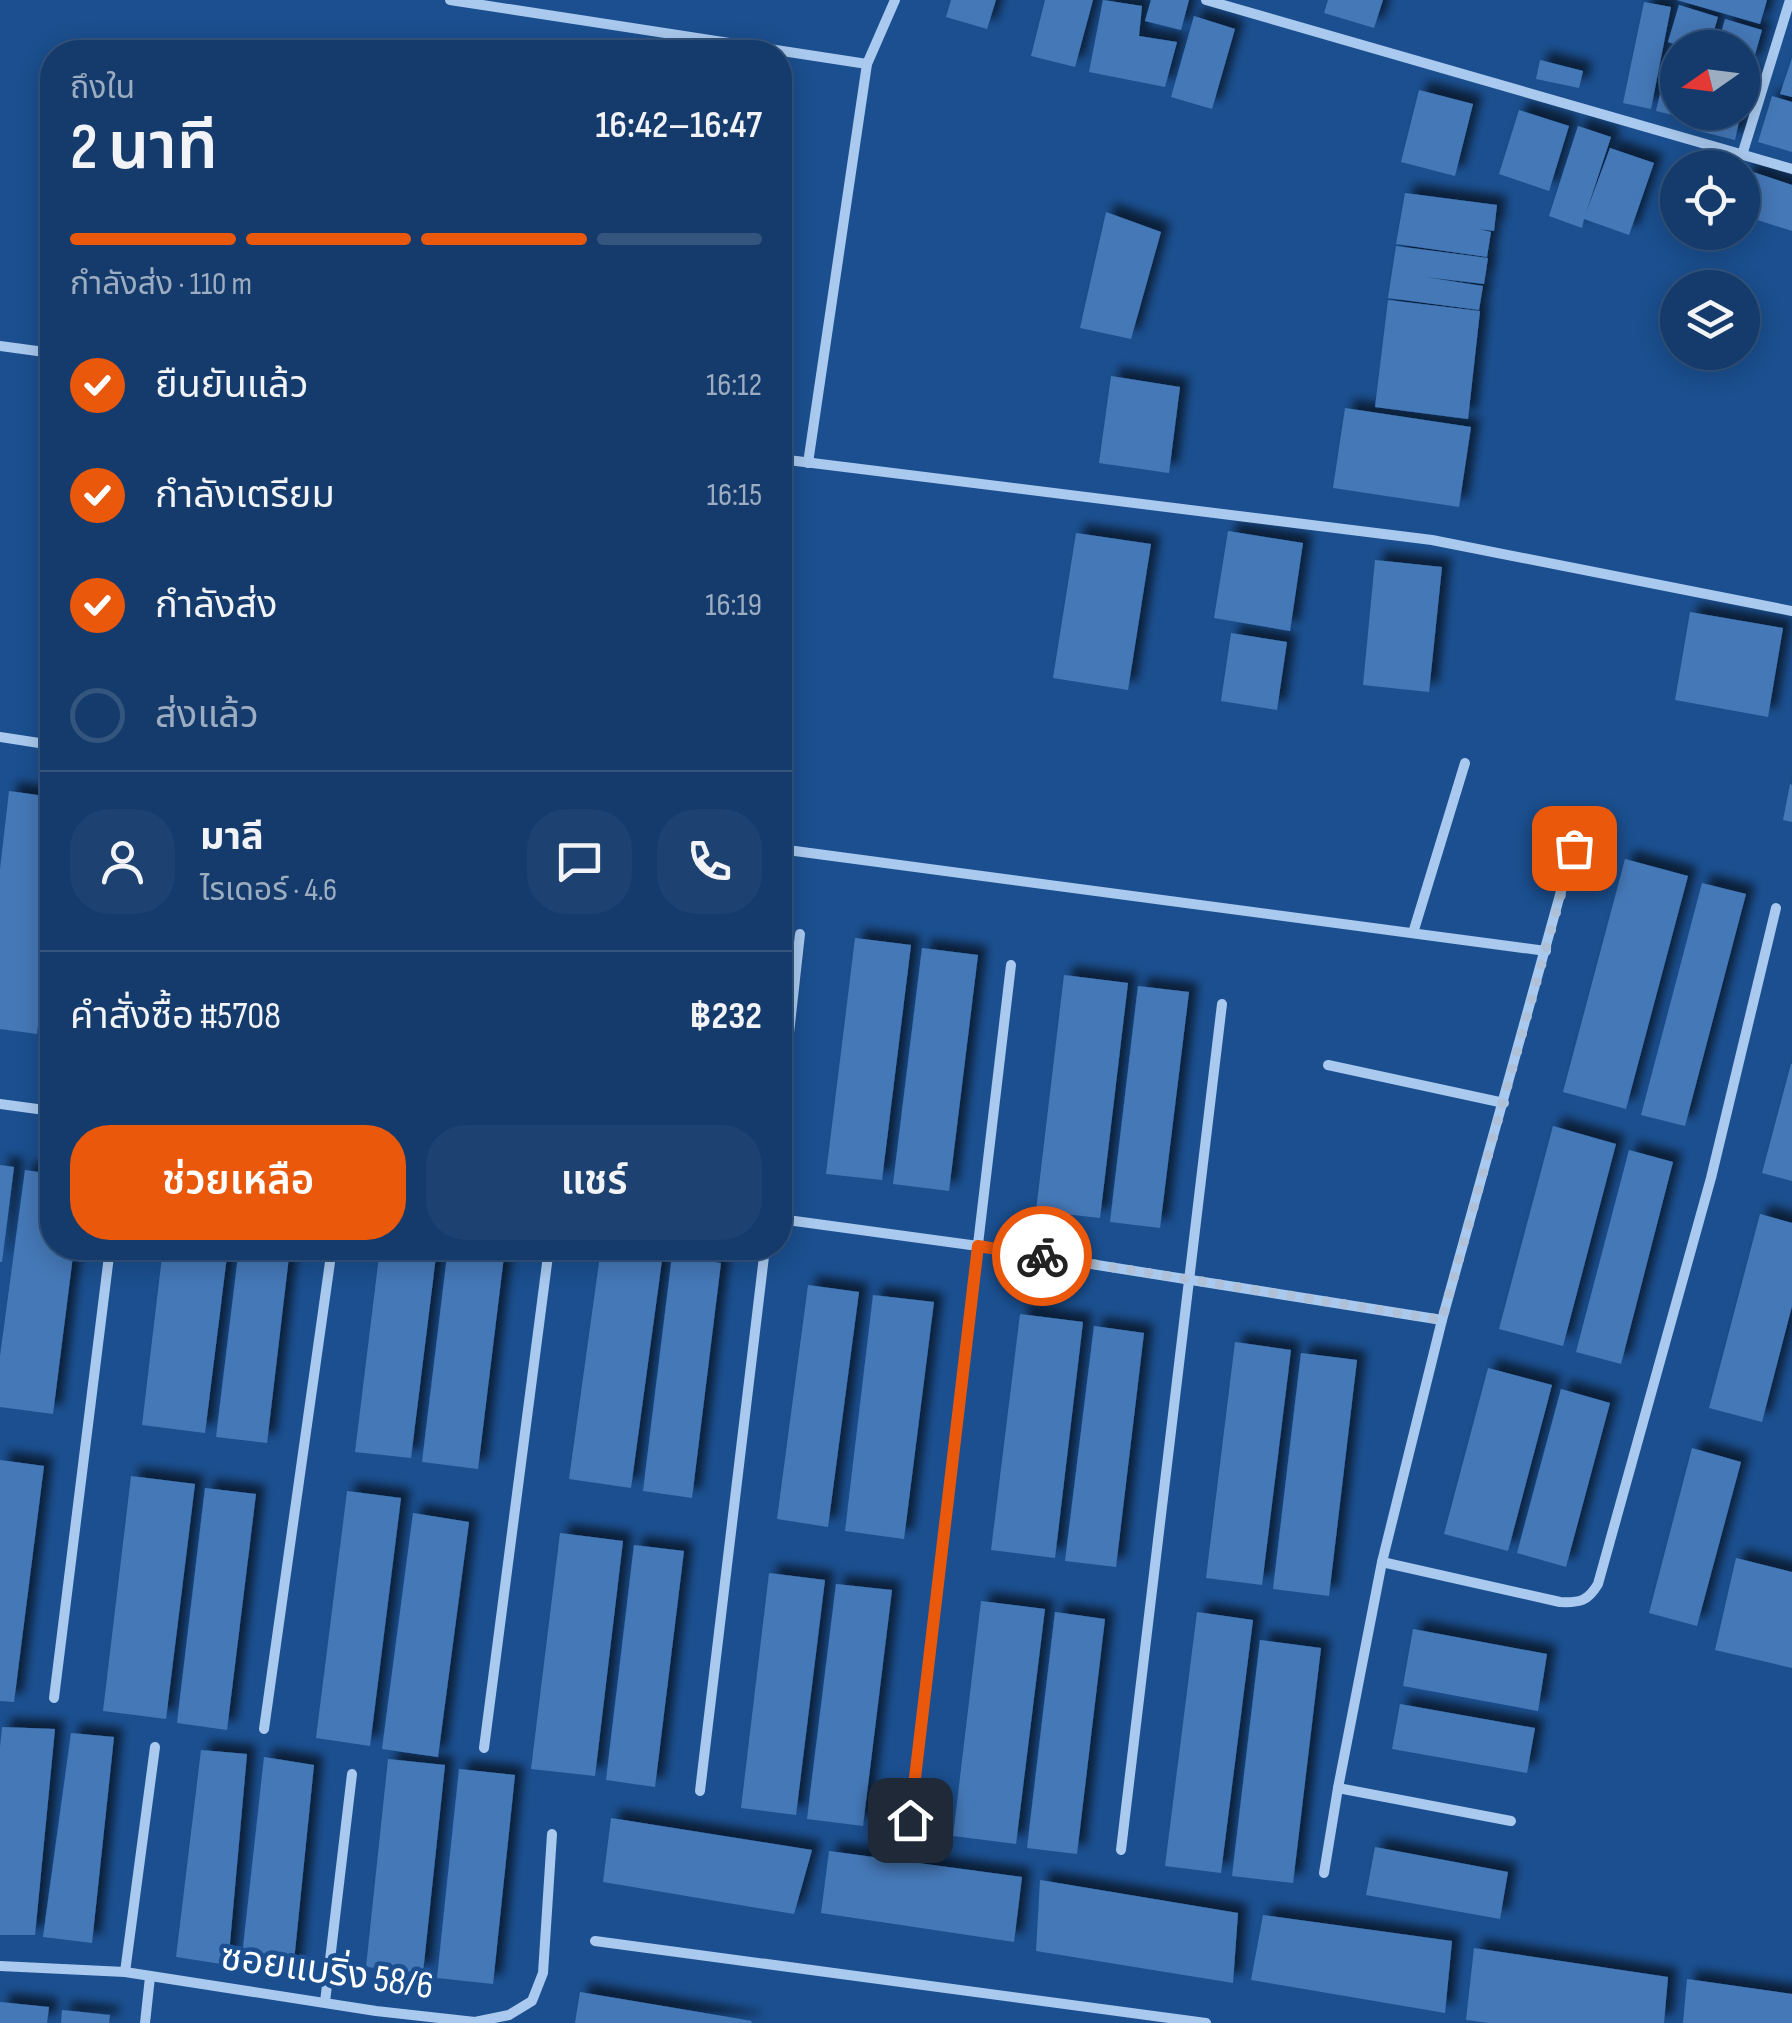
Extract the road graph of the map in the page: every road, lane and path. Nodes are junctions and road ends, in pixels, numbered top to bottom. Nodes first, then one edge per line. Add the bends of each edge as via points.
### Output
1 (450, 0) edge
2 (895, 0) edge
3 (1206, 0) edge
4 (1790, 0) edge
5 (1225, 3) edge
6 (711, 40) edge
7 (792, 52) edge
8 (867, 64) junction
9 (1722, 150) edge
10 (1744, 150) edge
11 (1760, 161) edge
12 (1792, 169) edge
13 (0, 346) edge
14 (40, 351) edge
15 (792, 461) edge
16 (808, 464) junction
17 (1792, 610) edge
18 (0, 737) edge
19 (40, 743) edge
20 (1465, 762) dead end
21 (1574, 848) dead end
22 (792, 850) edge
23 (1776, 908) dead end
24 (800, 934) dead end
25 (1413, 934) junction
26 (1546, 951) junction
27 (1011, 965) dead end
28 (1222, 1004) dead end
29 (792, 1006) edge
30 (1328, 1065) dead end
31 (1504, 1103) junction
32 (0, 1104) edge
33 (40, 1109) edge
34 (792, 1221) edge
35 (978, 1246) junction
36 (109, 1260) edge
37 (330, 1260) edge
38 (548, 1260) edge
39 (764, 1260) edge
40 (1189, 1279) junction
41 (1442, 1320) junction
42 (1382, 1562) junction
43 (54, 1698) dead end
44 (264, 1729) dead end
45 (155, 1747) dead end
46 (484, 1748) dead end
47 (352, 1774) dead end
48 (1338, 1788) junction
49 (700, 1791) dead end
50 (910, 1820) dead end
51 (1512, 1821) dead end
52 (552, 1834) dead end
53 (1122, 1850) dead end
54 (1324, 1873) dead end
55 (595, 1941) dead end
56 (0, 1966) edge
57 (125, 1972) junction
58 (150, 1978) junction
59 (324, 2002) junction
60 (375, 2017) edge
61 (145, 2023) edge
62 (1206, 2023) edge

1 - 6 street
2 - 8 street
3 - 5 street
4 - 10 street
5 - 9 street
7 - 8 street
8 - 16 street
11 - 12 street
13 - 14 street
15 - 16 street
16 - 17 street via 1432,540
18 - 19 street
20 - 25 street
21 - 26 street
22 - 25 street
23 - 42 street via 1711,1178 1598,1584 1578,1603 1560,1602
24 - 29 street
25 - 26 street
26 - 31 street
27 - 35 street
28 - 40 street
30 - 31 street
31 - 41 street
32 - 33 street
34 - 35 street
35 - 40 street
35 - 50 street
36 - 43 street
37 - 44 street
38 - 46 street
39 - 49 street
40 - 41 street
40 - 53 street
41 - 42 street
42 - 48 street
45 - 57 street
47 - 59 street
48 - 51 street
48 - 54 street
52 - 60 street, ซอยแบริ่ง 58/6 via 542,1973 532,2000 508,2015 475,2022
55 - 62 street
56 - 57 street, ซอยแบริ่ง 58/6
57 - 58 street, ซอยแบริ่ง 58/6
58 - 59 street, ซอยแบริ่ง 58/6
58 - 61 street
59 - 60 street, ซอยแบริ่ง 58/6

